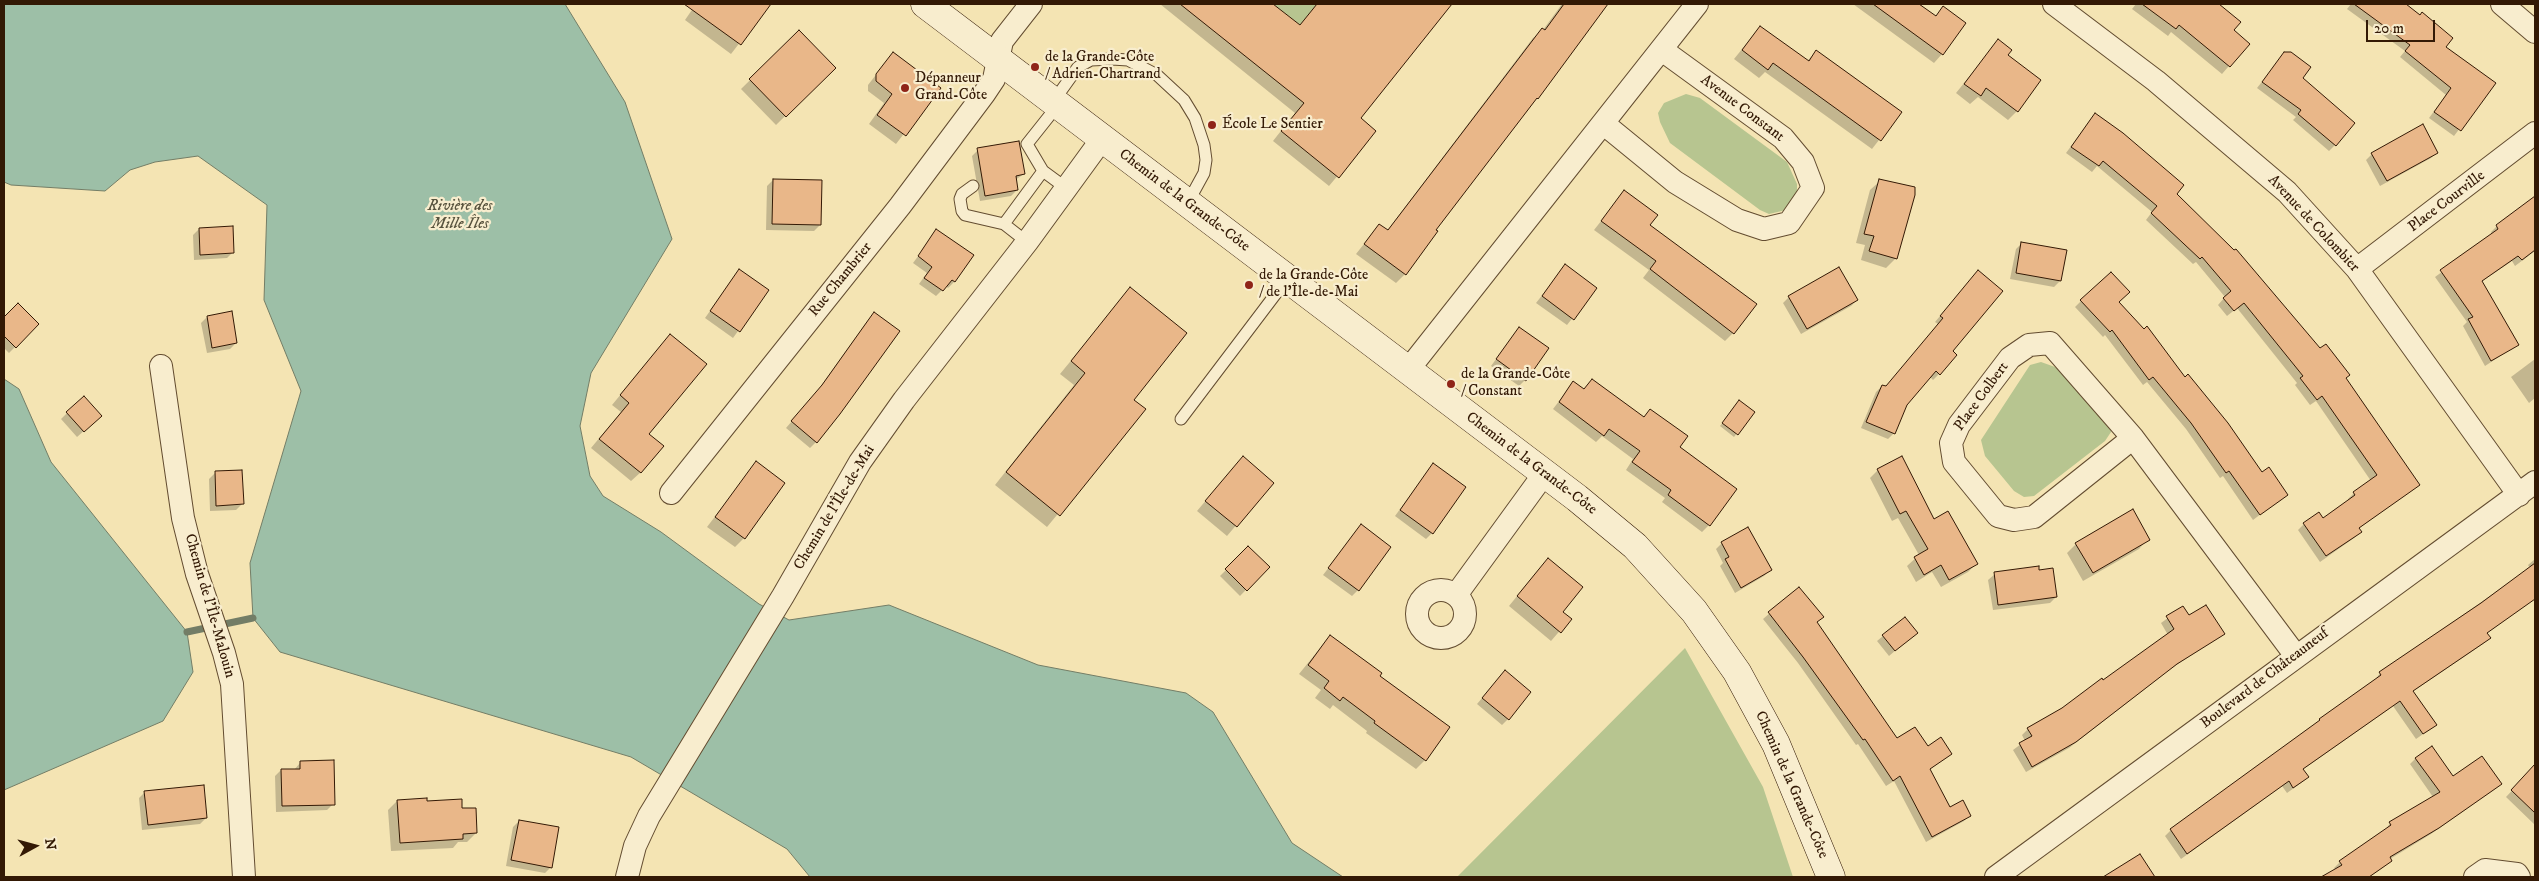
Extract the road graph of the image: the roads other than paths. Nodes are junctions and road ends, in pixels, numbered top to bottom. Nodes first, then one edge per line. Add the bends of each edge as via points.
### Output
1 (925, 4) edge
2 (1031, 4) edge
3 (1697, 4) edge
4 (2054, 4) edge
5 (2502, 4) edge
6 (2535, 32) edge
7 (1662, 50) junction
8 (998, 60) junction
9 (1056, 104) junction
10 (1604, 124) junction
11 (2535, 133) edge
12 (1102, 139) junction
13 (1043, 171) junction
14 (973, 186) dead end
15 (1066, 188) junction
16 (1187, 204) junction
17 (1004, 224) junction
18 (1027, 242) junction
19 (2357, 269) junction
20 (1287, 280) junction
21 (161, 366) dead end
22 (1408, 370) junction
23 (1181, 419) dead end
24 (2133, 438) junction
25 (1544, 474) junction
26 (2527, 489) edge
27 (671, 493) dead end
28 (1456, 595) dead end
29 (2296, 656) junction
30 (244, 877) edge
31 (626, 877) edge
32 (1831, 877) edge
33 (1996, 877) edge
34 (2475, 877) edge
35 (2519, 877) edge

1 - 8 main road, Chemin de la Grande-Côte
2 - 8 street, Rue Chambrier via 1002,41
3 - 7 street
4 - 19 street, Avenue de Colombier via 2156,81 2287,192
5 - 6 street
7 - 10 street
7 - 10 street, Avenue Constant via 1776,133 1804,162 1813,188 1789,223 1764,229 1737,220 1675,182
8 - 9 main road, Chemin de la Grande-Côte
8 - 27 street, Rue Chambrier via 994,79 916,185
9 - 12 main road, Chemin de la Grande-Côte
9 - 13 lane via 1027,144
9 - 16 lane via 1078,67 1091,60 1128,60 1157,75 1184,100 1195,118 1204,145 1204,173
10 - 22 street
11 - 19 street, Place Courville
12 - 15 street, Chemin de l'Île-de-Mai
12 - 16 main road, Chemin de la Grande-Côte
13 - 15 lane
13 - 17 lane
14 - 17 lane via 960,199 965,216
15 - 18 street, Chemin de l'Île-de-Mai
16 - 20 main road, Chemin de la Grande-Côte
17 - 18 lane
18 - 31 street, Chemin de l'Île-de-Mai via 860,462 783,596 660,797 634,846
19 - 26 street, Avenue de Colombier
20 - 22 main road, Chemin de la Grande-Côte
20 - 23 lane
21 - 30 street, Chemin de l'Île-Malouin via 183,518 232,684
22 - 25 main road, Chemin de la Grande-Côte
24 - 24 street, Place Colbert via 2050,343 2029,345 2010,358 1959,425 1951,443 1954,462 1998,516 2014,520 2034,517
24 - 29 street, Place Colbert
25 - 28 street
25 - 32 main road, Chemin de la Grande-Côte via 1642,553 1721,646 1776,744
26 - 29 street, Boulevard de Châteauneuf
29 - 33 street, Boulevard de Châteauneuf
34 - 35 street via 2485,870 2517,874

